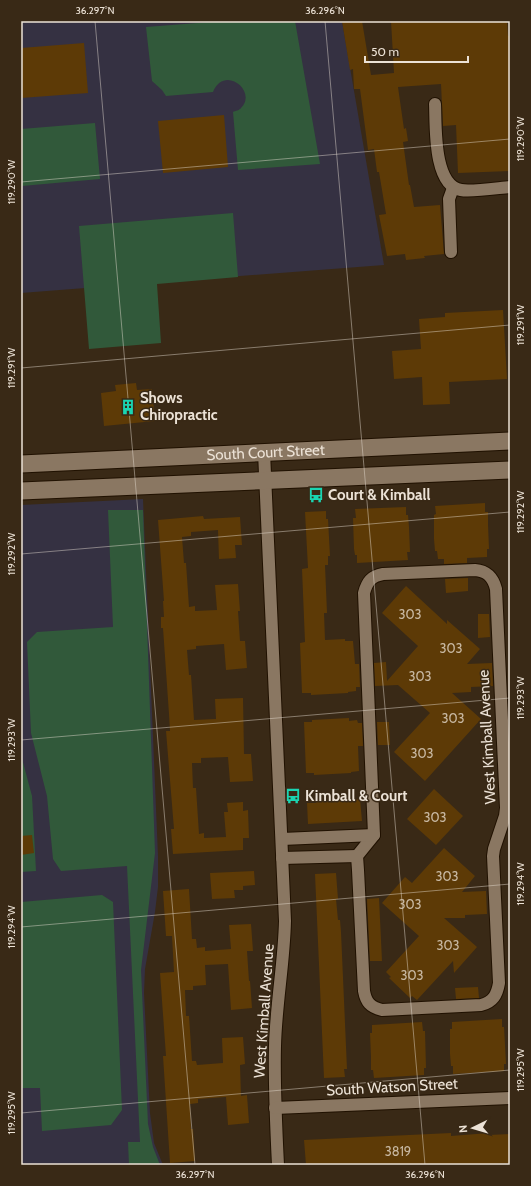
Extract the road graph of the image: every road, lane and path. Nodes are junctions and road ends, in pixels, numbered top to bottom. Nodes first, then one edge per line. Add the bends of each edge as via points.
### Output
1 (435, 104) dead end
2 (510, 187) edge
3 (453, 188) junction
4 (451, 252) dead end
5 (510, 441) edge
6 (264, 452) junction
7 (21, 464) edge
8 (510, 470) edge
9 (265, 481) junction
10 (21, 491) edge
11 (374, 836) junction
12 (282, 839) junction
13 (358, 856) junction
14 (282, 858) junction
15 (510, 1098) edge
16 (275, 1108) junction
17 (278, 1165) edge

1 - 3 street via 441,171
2 - 3 street via 462,191
3 - 4 street via 449,199
5 - 6 street, South Court Street
6 - 7 street, South Court Street
6 - 9 street, West Kimball Avenue
8 - 9 street, South Court Street
9 - 10 street, South Court Street
9 - 12 street, West Kimball Avenue
11 - 12 street
11 - 13 street
11 - 13 street, West Kimball Avenue via 364,593 366,585 376,575 383,574 482,571 494,581 496,588 506,808 493,853 499,983 493,1000 481,1005 382,1010 370,1005 364,991
12 - 14 street, West Kimball Avenue
13 - 14 street
14 - 16 street, West Kimball Avenue via 284,949 275,1045
15 - 16 street, South Watson Street
16 - 17 street, West Kimball Avenue

